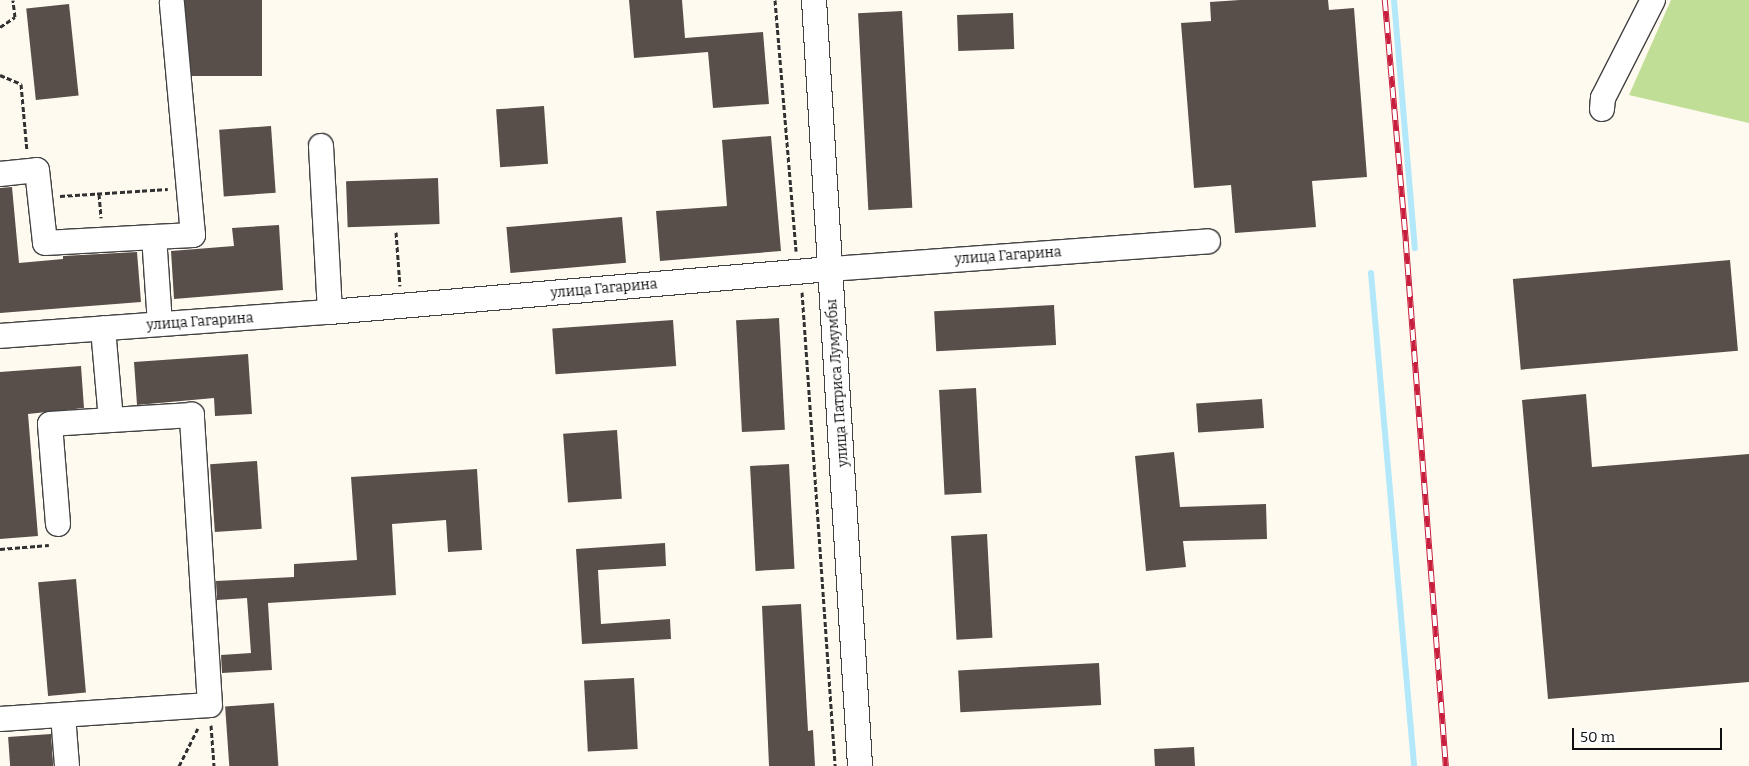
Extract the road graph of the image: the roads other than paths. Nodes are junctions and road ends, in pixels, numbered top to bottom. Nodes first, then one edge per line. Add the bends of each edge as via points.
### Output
1 (814, 0) edge
2 (1653, 0) edge
3 (172, 3) dead end
4 (1602, 109) dead end
5 (321, 146) dead end
6 (0, 174) edge
7 (154, 237) junction
8 (1208, 241) dead end
9 (831, 269) junction
10 (330, 312) junction
11 (160, 324) junction
12 (103, 328) junction
13 (0, 336) edge
14 (111, 420) junction
15 (58, 524) road end
16 (63, 715) junction
17 (0, 719) edge
18 (67, 766) edge
19 (860, 766) edge

1 - 9 street, улица Патриса Лумумбы
2 - 4 street via 1603,98
3 - 7 street via 193,235
5 - 10 street
6 - 7 street via 37,170 45,243
7 - 11 street
8 - 9 street, улица Гагарина
9 - 10 street, улица Гагарина
9 - 19 street, улица Патриса Лумумбы
10 - 11 street, улица Гагарина
11 - 12 street, улица Гагарина
12 - 13 street, улица Гагарина
12 - 14 street
14 - 15 street via 50,424
14 - 16 street via 192,415 210,705
16 - 17 street
16 - 18 street

